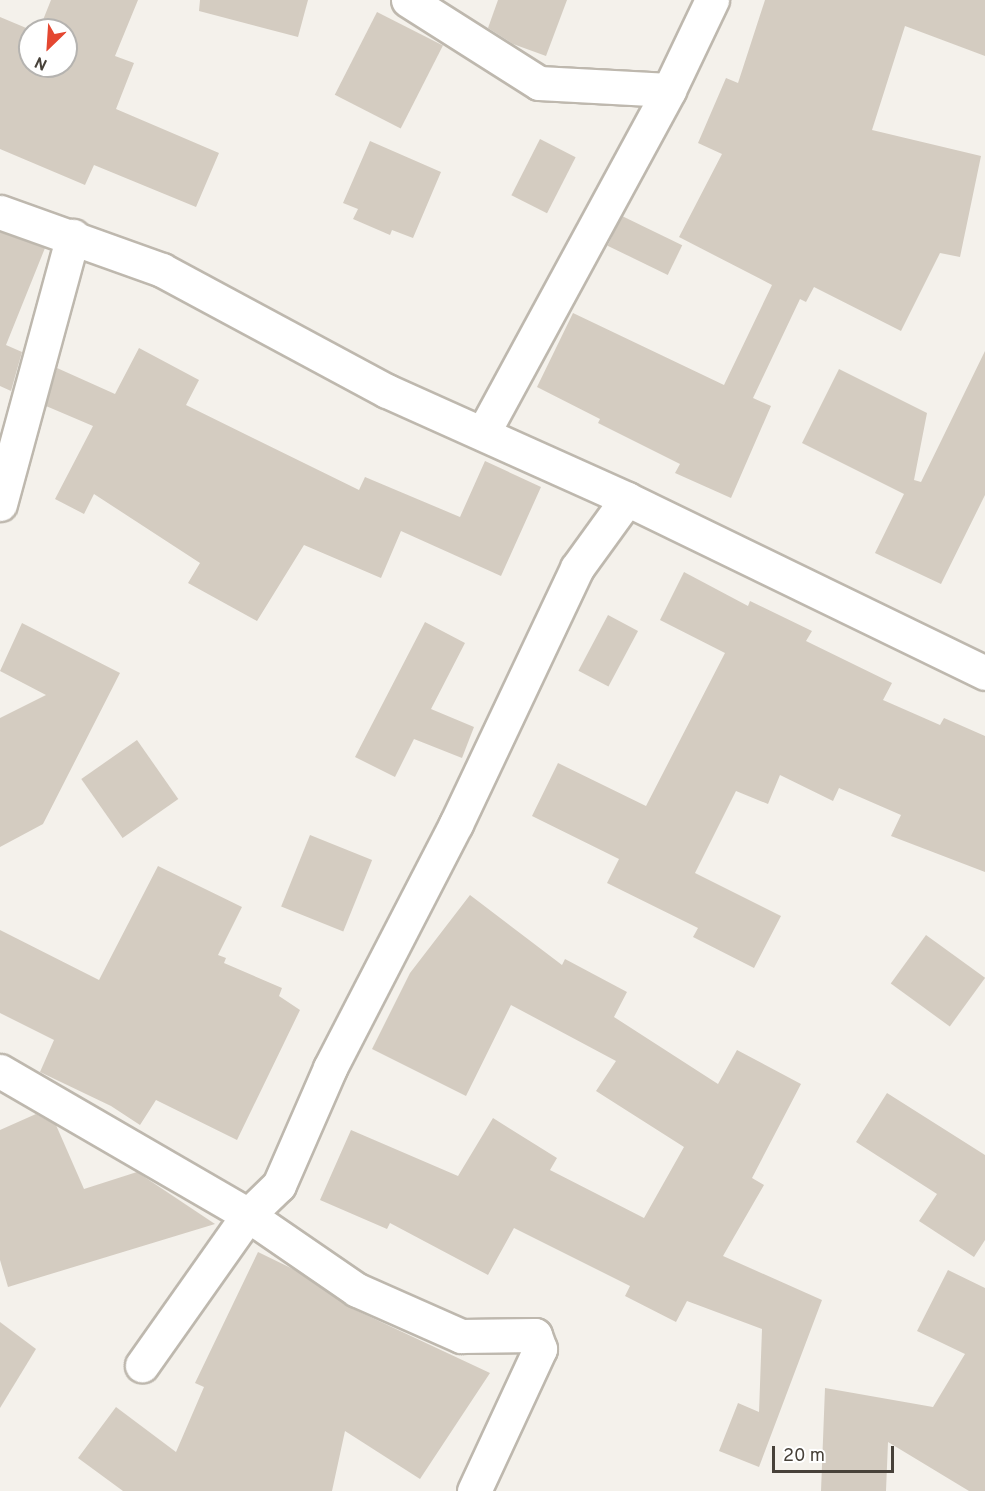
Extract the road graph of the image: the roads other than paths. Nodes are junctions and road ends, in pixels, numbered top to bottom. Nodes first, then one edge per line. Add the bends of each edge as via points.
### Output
1 (408, 0) edge
2 (712, 0) edge
3 (669, 90) junction
4 (0, 212) edge
5 (73, 236) junction
6 (483, 433) junction
7 (627, 499) junction
8 (0, 504) edge
9 (985, 673) edge
10 (0, 1071) edge
11 (248, 1215) junction
12 (142, 1365) dead end
13 (474, 1491) edge

1 - 3 street via 539,83
2 - 3 street
3 - 6 street
4 - 5 street
5 - 6 street via 162,270 387,391
5 - 8 street
6 - 7 street
7 - 9 street
7 - 11 street via 577,568 456,824 330,1068 279,1185
10 - 11 street
11 - 12 street
11 - 13 street via 357,1290 461,1336 535,1335 540,1349

